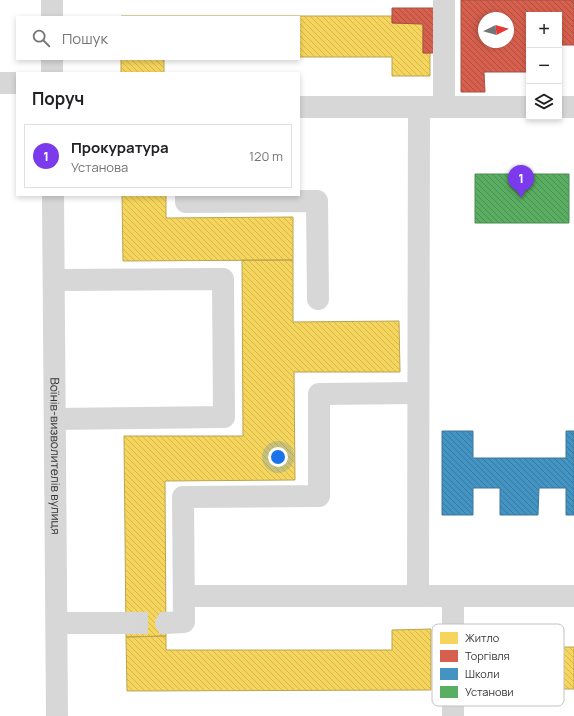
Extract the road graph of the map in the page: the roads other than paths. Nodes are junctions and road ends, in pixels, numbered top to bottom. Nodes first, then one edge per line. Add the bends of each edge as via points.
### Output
1 (52, 0) edge
2 (444, 0) edge
3 (52, 16) edge
4 (52, 60) edge
5 (52, 72) edge
6 (0, 83) edge
7 (16, 83) edge
8 (300, 107) edge
9 (418, 107) junction
10 (444, 107) junction
11 (562, 107) edge
12 (574, 107) edge
13 (526, 108) edge
14 (53, 196) edge
15 (186, 196) edge
16 (54, 280) junction
17 (318, 299) dead end
18 (418, 394) junction
19 (55, 419) junction
20 (184, 596) junction
21 (418, 596) junction
22 (453, 596) junction
23 (574, 596) edge
24 (166, 622) tunnel mouth
25 (57, 623) junction
26 (126, 623) tunnel mouth
27 (453, 624) edge
28 (454, 706) edge
29 (57, 716) edge
30 (454, 716) edge

1 - 3 street
2 - 10 street
4 - 5 street
6 - 7 street
8 - 9 street
9 - 10 street
9 - 18 street
10 - 13 street
11 - 12 street
14 - 16 street, Воїнів-визволителів вулиця
15 - 17 street via 186,202 317,201
16 - 19 street, Воїнів-визволителів вулиця
16 - 19 street via 223,278 224,418
18 - 20 street via 319,394 319,496 183,497
18 - 21 street
19 - 25 street, Воїнів-визволителів вулиця
20 - 21 street
20 - 24 street via 184,622
21 - 22 street
22 - 23 street
22 - 27 street
25 - 26 street
25 - 29 street, Воїнів-визволителів вулиця
28 - 30 street

